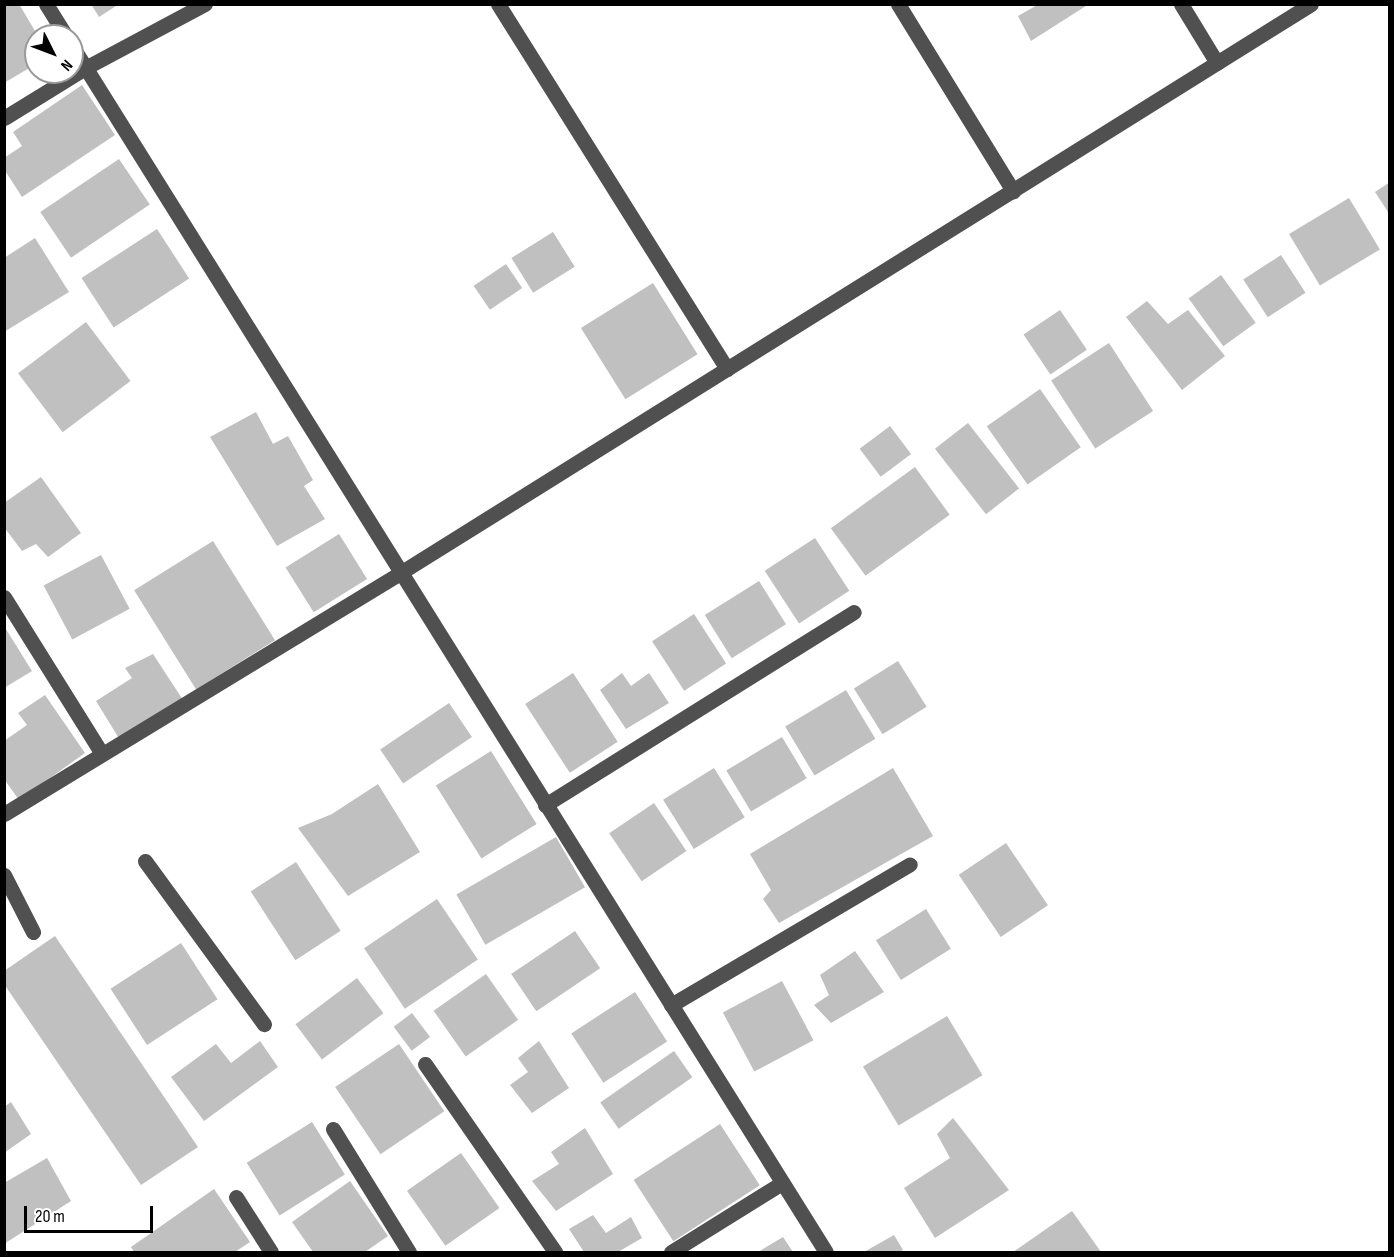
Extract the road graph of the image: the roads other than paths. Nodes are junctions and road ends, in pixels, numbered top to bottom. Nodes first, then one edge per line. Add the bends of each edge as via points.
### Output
1 (46, 4) edge
2 (205, 4) edge
3 (498, 4) edge
4 (898, 4) edge
5 (1181, 4) edge
6 (1311, 4) edge
7 (58, 24) edge
8 (1217, 63) junction
9 (85, 68) junction
10 (4, 118) edge
11 (1013, 191) junction
12 (727, 369) junction
13 (400, 573) junction
14 (4, 597) edge
15 (854, 612) dead end
16 (102, 754) junction
17 (544, 805) junction
18 (4, 814) edge
19 (145, 861) dead end
20 (910, 864) dead end
21 (4, 875) edge
22 (33, 932) dead end
23 (671, 1005) junction
24 (264, 1024) dead end
25 (425, 1064) dead end
26 (333, 1129) dead end
27 (782, 1183) junction
28 (236, 1197) dead end
29 (271, 1252) edge
30 (409, 1252) edge
31 (555, 1252) edge
32 (670, 1252) edge
33 (826, 1252) edge

1 - 7 street
2 - 9 street
3 - 12 street
4 - 11 street
5 - 8 street
6 - 8 street
8 - 11 street
9 - 10 street
9 - 13 street
11 - 12 street
12 - 13 street
13 - 16 street
13 - 17 street
14 - 16 street
15 - 17 street
16 - 18 street
17 - 23 street
19 - 24 street
20 - 23 street
21 - 22 street
23 - 27 street
25 - 31 street
26 - 30 street
27 - 32 street
27 - 33 street
28 - 29 street

